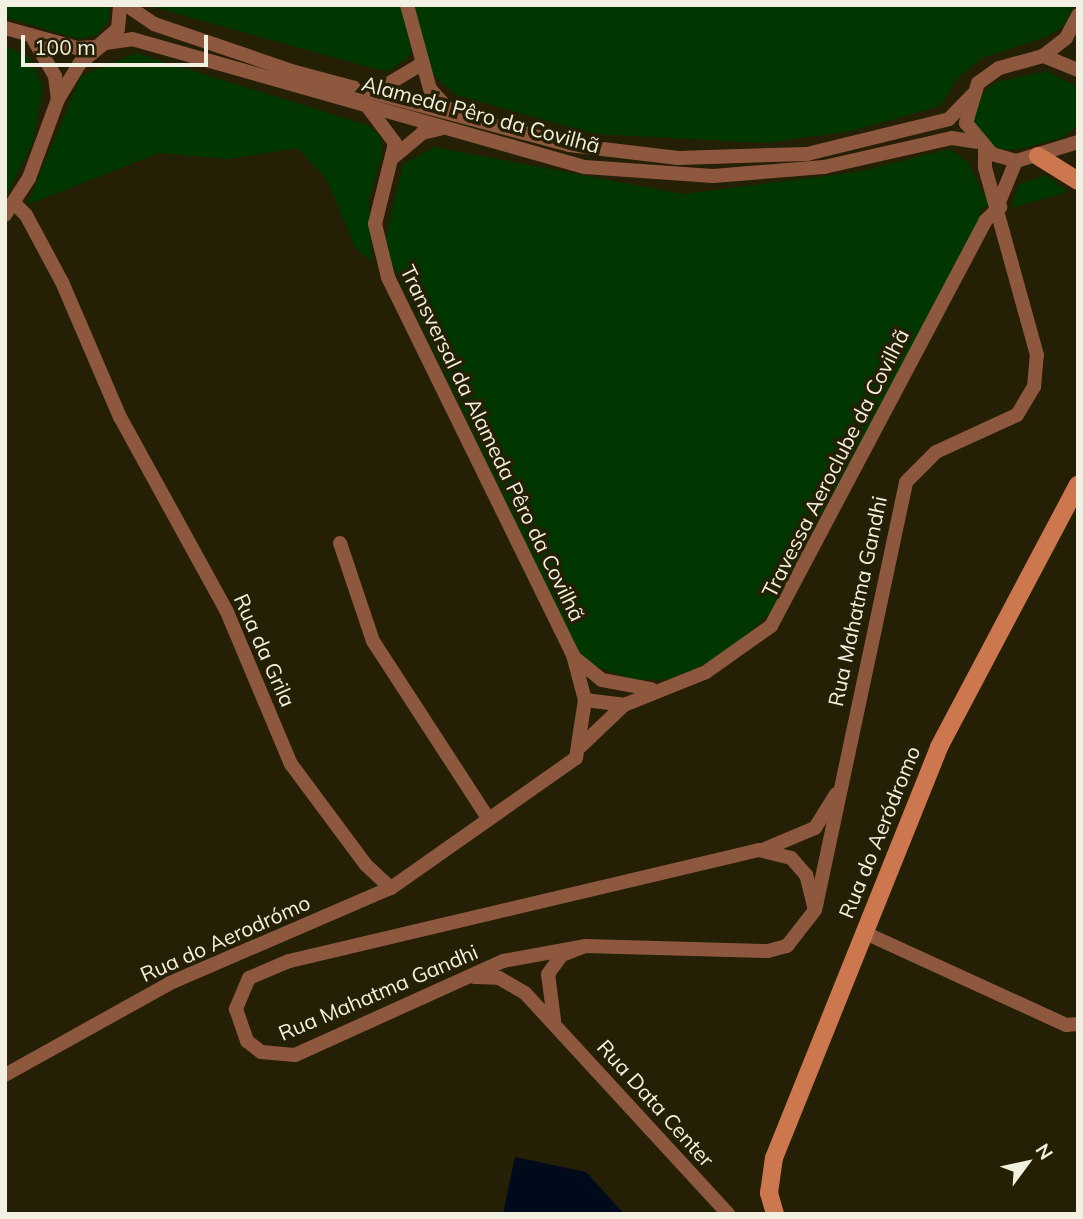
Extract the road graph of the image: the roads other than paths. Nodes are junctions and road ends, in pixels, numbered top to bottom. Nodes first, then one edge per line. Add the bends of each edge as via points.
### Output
1 (120, 5) edge
2 (126, 5) edge
3 (407, 5) edge
4 (1078, 15) edge
5 (5, 28) edge
6 (31, 35) junction
7 (105, 43) junction
8 (1043, 56) junction
9 (420, 65) junction
10 (1078, 70) edge
11 (972, 95) junction
12 (58, 99) junction
13 (370, 99) junction
14 (454, 114) junction
15 (444, 128) junction
16 (1078, 142) edge
17 (981, 146) junction
18 (395, 156) junction
19 (1038, 156) junction
20 (1016, 161) junction
21 (1078, 181) edge
22 (1000, 205) junction
23 (9, 209) edge
24 (1078, 484) edge
25 (340, 543) dead end
26 (573, 655) junction
27 (621, 687) junction
28 (659, 688) junction
29 (585, 700) junction
30 (624, 705) junction
31 (580, 748) junction
32 (838, 789) junction
33 (488, 818) junction
34 (763, 849) junction
35 (391, 887) junction
36 (815, 910) junction
37 (863, 932) junction
38 (586, 946) junction
39 (469, 977) junction
40 (554, 1020) junction
41 (1078, 1024) edge
42 (5, 1075) edge
43 (728, 1214) edge
44 (775, 1214) edge

1 - 7 street via 118,29
2 - 13 street, Alameda Pêro da Covilhã via 162,27
3 - 9 street
4 - 8 street via 1066,38
5 - 6 street, Alameda Pêro da Covilhã
6 - 7 street, Alameda Pêro da Covilhã via 77,48
6 - 12 street via 55,76
7 - 12 street via 80,63
7 - 13 street, Alameda Pêro da Covilhã via 132,39 162,45
8 - 10 street
8 - 11 street, Alameda Pêro da Covilhã via 999,68
9 - 13 street
9 - 14 street via 438,102
11 - 14 street, Alameda Pêro da Covilhã via 948,119 807,154 678,158 569,145
11 - 17 street, Rua Mahatma Gandhi via 966,124
12 - 23 street
13 - 14 street, Alameda Pêro da Covilhã
13 - 15 street, Alameda Pêro da Covilhã
13 - 18 street via 391,131
15 - 17 street, Alameda Pêro da Covilhã via 585,167 713,176 824,167 952,138
15 - 18 street via 422,133
16 - 19 street
17 - 20 street, Alameda Pêro da Covilhã
17 - 22 street, Rua Mahatma Gandhi
18 - 26 street, Transversal da Alameda Pêro da Covilhã via 376,224 388,277
19 - 20 street
19 - 21 main road
20 - 22 street
22 - 28 street, Travessa Aeroclube da Covilhã via 985,221 771,626 706,672
22 - 32 street, Rua Mahatma Gandhi via 1037,355 1034,387 1017,415 936,452 906,482
23 - 35 street, Rua da Grila via 38,237 120,417 227,612 291,764 366,865
24 - 37 main road, Rua do Aeródromo via 958,705
25 - 33 street via 373,641
26 - 27 street
26 - 29 street, Transversal da Alameda Pêro da Covilhã
27 - 28 street, Travessa Aeroclube da Covilhã
27 - 29 street, Travessa Aeroclube da Covilhã
28 - 30 street, Travessa Aeroclube da Covilhã
29 - 30 street
29 - 31 street, Transversal da Alameda Pêro da Covilhã
30 - 31 street, Travessa Aeroclube da Covilhã
31 - 33 street via 563,769 523,789
32 - 34 street, Rua Mahatma Gandhi via 815,828
32 - 36 street, Rua Mahatma Gandhi
33 - 35 street
34 - 36 street via 799,865
34 - 39 street, Rua Mahatma Gandhi via 289,961 250,978 240,990 239,1025 261,1052 295,1055
35 - 42 street, Rua do Aerodrómo via 170,983
36 - 38 street, Rua Mahatma Gandhi via 802,933 768,951
37 - 41 street via 1066,1025
37 - 44 main road, Rua do Aeródromo via 774,1157 769,1192
38 - 39 street, Rua Mahatma Gandhi via 503,961
38 - 40 street via 562,956 548,974
39 - 40 street, Rua Data Center via 510,983
40 - 43 street, Rua Data Center

